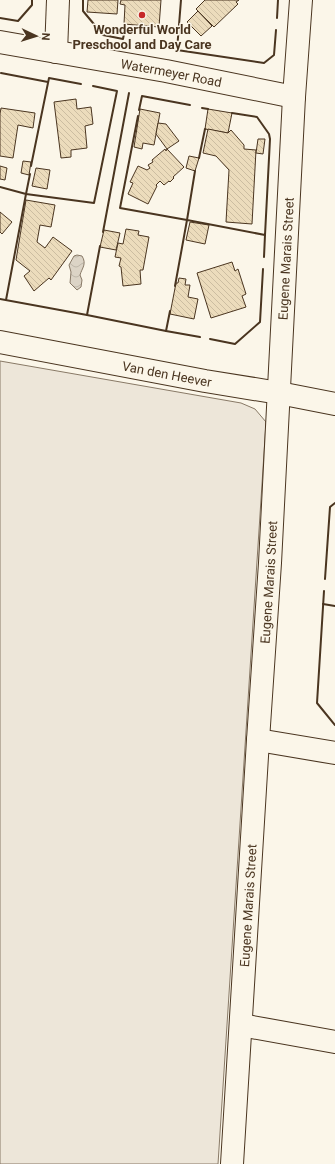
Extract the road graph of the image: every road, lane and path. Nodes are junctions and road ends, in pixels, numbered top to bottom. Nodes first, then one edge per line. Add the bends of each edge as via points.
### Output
1 (58, 0) edge
2 (301, 0) edge
3 (0, 42) edge
4 (56, 52) junction
5 (294, 97) junction
6 (0, 342) edge
7 (279, 393) junction
8 (335, 404) edge
9 (258, 740) junction
10 (335, 753) edge
11 (240, 1025) junction
12 (335, 1042) edge
13 (232, 1164) edge

1 - 4 street
2 - 5 street, Eugene Marais Street
3 - 4 street, Watermeyer Road
4 - 5 street, Watermeyer Road
5 - 7 street, Eugene Marais Street
6 - 7 street, Van den Heever
7 - 8 street, Van den Heever
7 - 9 street, Eugene Marais Street
9 - 10 street
9 - 11 street, Eugene Marais Street
11 - 12 street
11 - 13 street, Eugene Marais Street

